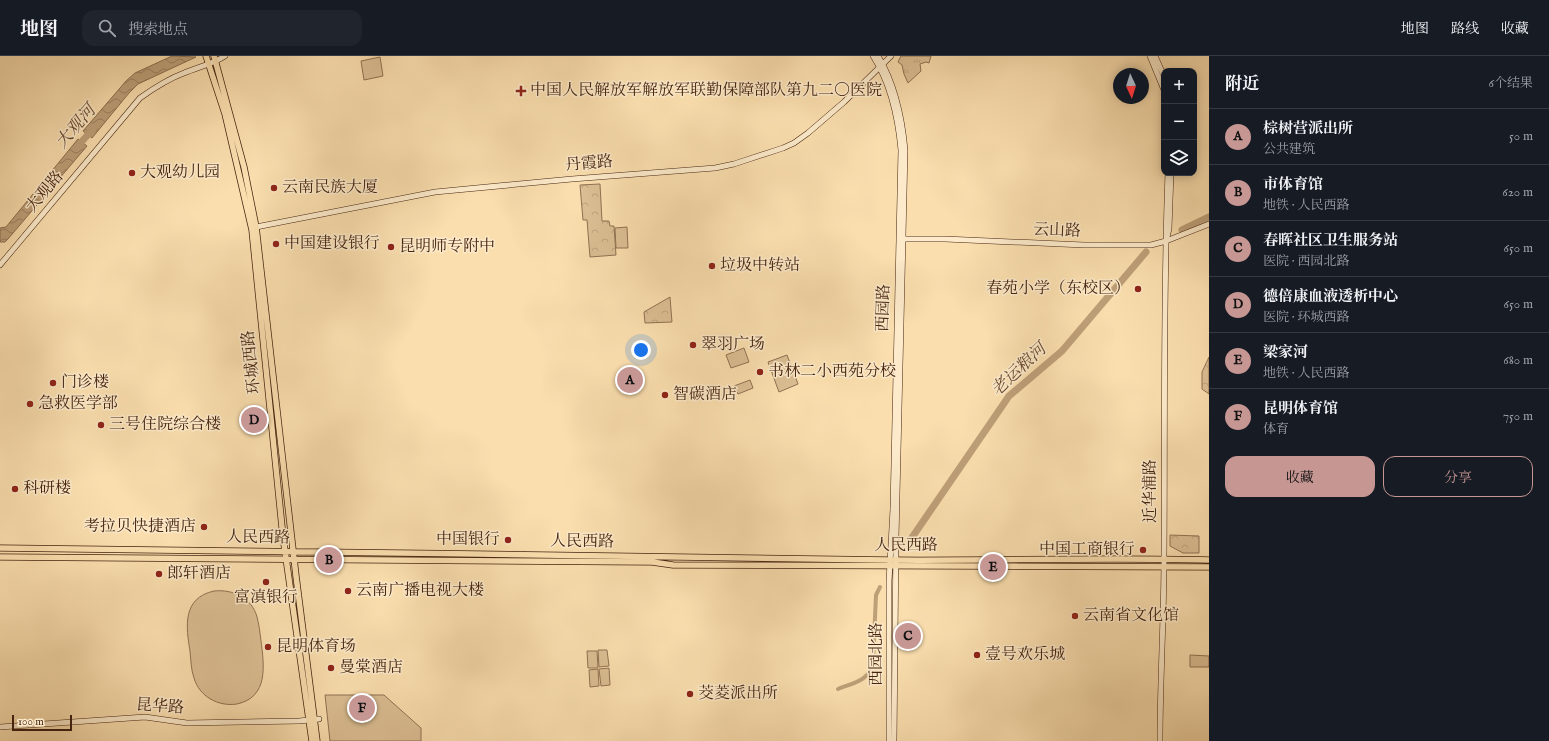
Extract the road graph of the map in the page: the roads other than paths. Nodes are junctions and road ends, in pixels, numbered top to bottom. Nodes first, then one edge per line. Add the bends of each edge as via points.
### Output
1 (206, 56) edge
2 (225, 56) edge
3 (873, 56) edge
4 (878, 56) edge
5 (891, 56) edge
6 (1150, 56) edge
7 (1155, 56) edge
8 (215, 58) edge
9 (209, 64) junction
10 (881, 65) junction
11 (1161, 69) edge
12 (1161, 83) edge
13 (1168, 176) edge
14 (1172, 176) edge
15 (1209, 224) edge
16 (256, 227) junction
17 (901, 239) junction
18 (1166, 241) junction
19 (0, 265) edge
20 (0, 548) edge
21 (285, 552) junction
22 (294, 552) junction
23 (0, 557) edge
24 (286, 559) junction
25 (294, 559) junction
26 (1164, 559) junction
27 (893, 560) junction
28 (1209, 560) edge
29 (893, 566) junction
30 (1164, 567) junction
31 (1209, 567) edge
32 (314, 720) junction
33 (0, 727) edge
34 (312, 741) edge
35 (317, 741) edge
36 (889, 741) edge
37 (894, 741) edge
38 (1160, 741) edge

1 - 9 main road, 环城西路
2 - 8 street, 大观路
3 - 10 street, 西园路
4 - 10 street, 西园路
5 - 10 street, 丹霞路
6 - 12 street
7 - 11 street
8 - 9 street, 大观路
8 - 16 main road, 环城西路 via 244,167
9 - 19 street, 大观路 via 183,73 140,98
9 - 21 main road, 环城西路 via 226,120 252,230
10 - 16 street, 丹霞路 via 840,106 794,143 734,164 715,168 435,192
10 - 17 street, 西园路 via 900,136
13 - 18 street, 近华浦路
14 - 18 street, 近华浦路
15 - 18 street, 云山路
16 - 22 main road, 环城西路
17 - 18 street, 云山路 via 1084,245 1151,245
17 - 27 street, 西园路
18 - 26 street, 近华浦路
20 - 21 main road, 人民西路
21 - 22 main road, 人民西路
21 - 24 main road, 环城西路
22 - 25 main road, 环城西路
22 - 27 main road, 人民西路
23 - 24 main road, 人民西路
24 - 25 main road, 人民西路
24 - 32 main road, 环城西路
25 - 29 main road, 人民西路
25 - 32 main road, 环城西路
26 - 27 main road, 人民西路
26 - 28 main road, 人民西路
26 - 30 street, 近华浦路
27 - 29 street, 西园路
29 - 30 main road, 人民西路
29 - 36 street, 西园北路
29 - 37 street, 西园北路
30 - 31 main road, 人民西路
30 - 38 street, 近华浦路
32 - 33 street, 昆华路 via 187,723 145,717
32 - 34 main road, 环城西路
32 - 35 main road, 环城西路

